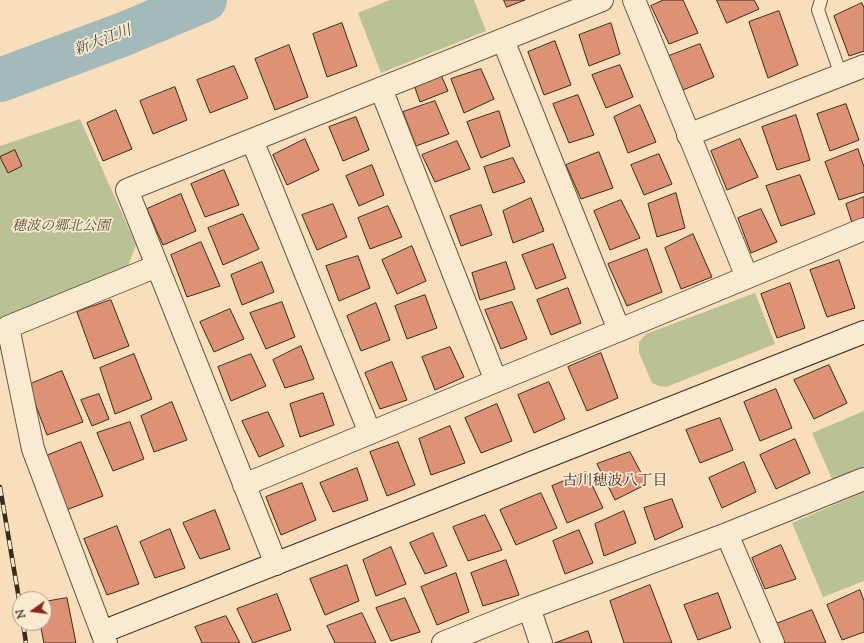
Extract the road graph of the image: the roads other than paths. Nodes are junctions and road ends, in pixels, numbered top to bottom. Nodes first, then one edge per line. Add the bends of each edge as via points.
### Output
1 (602, 0) edge
2 (634, 0) edge
3 (821, 0) edge
4 (504, 40) junction
5 (864, 66) edge
6 (841, 75) junction
7 (381, 89) junction
8 (688, 135) junction
9 (252, 140) junction
10 (864, 229) edge
11 (157, 266) junction
12 (747, 277) junction
13 (619, 330) junction
14 (864, 333) edge
15 (496, 381) junction
16 (370, 433) junction
17 (864, 479) edge
18 (244, 485) junction
19 (727, 534) junction
20 (276, 564) junction
21 (529, 608) junction
22 (104, 638) edge
23 (443, 643) edge
24 (541, 643) edge
25 (773, 643) edge

1 - 4 street
2 - 8 street
3 - 6 lane via 818,10
4 - 7 street
4 - 13 street
5 - 6 street
6 - 8 street
7 - 9 street
7 - 15 street
8 - 12 street
9 - 11 street via 127,190
9 - 16 street
10 - 12 street
11 - 18 street
11 - 22 street via 8,327 33,449
12 - 13 street
13 - 15 street
14 - 20 street
15 - 16 street
16 - 18 street
17 - 19 street
18 - 20 street
19 - 21 street
19 - 25 street
20 - 22 street
21 - 23 street
21 - 24 street

